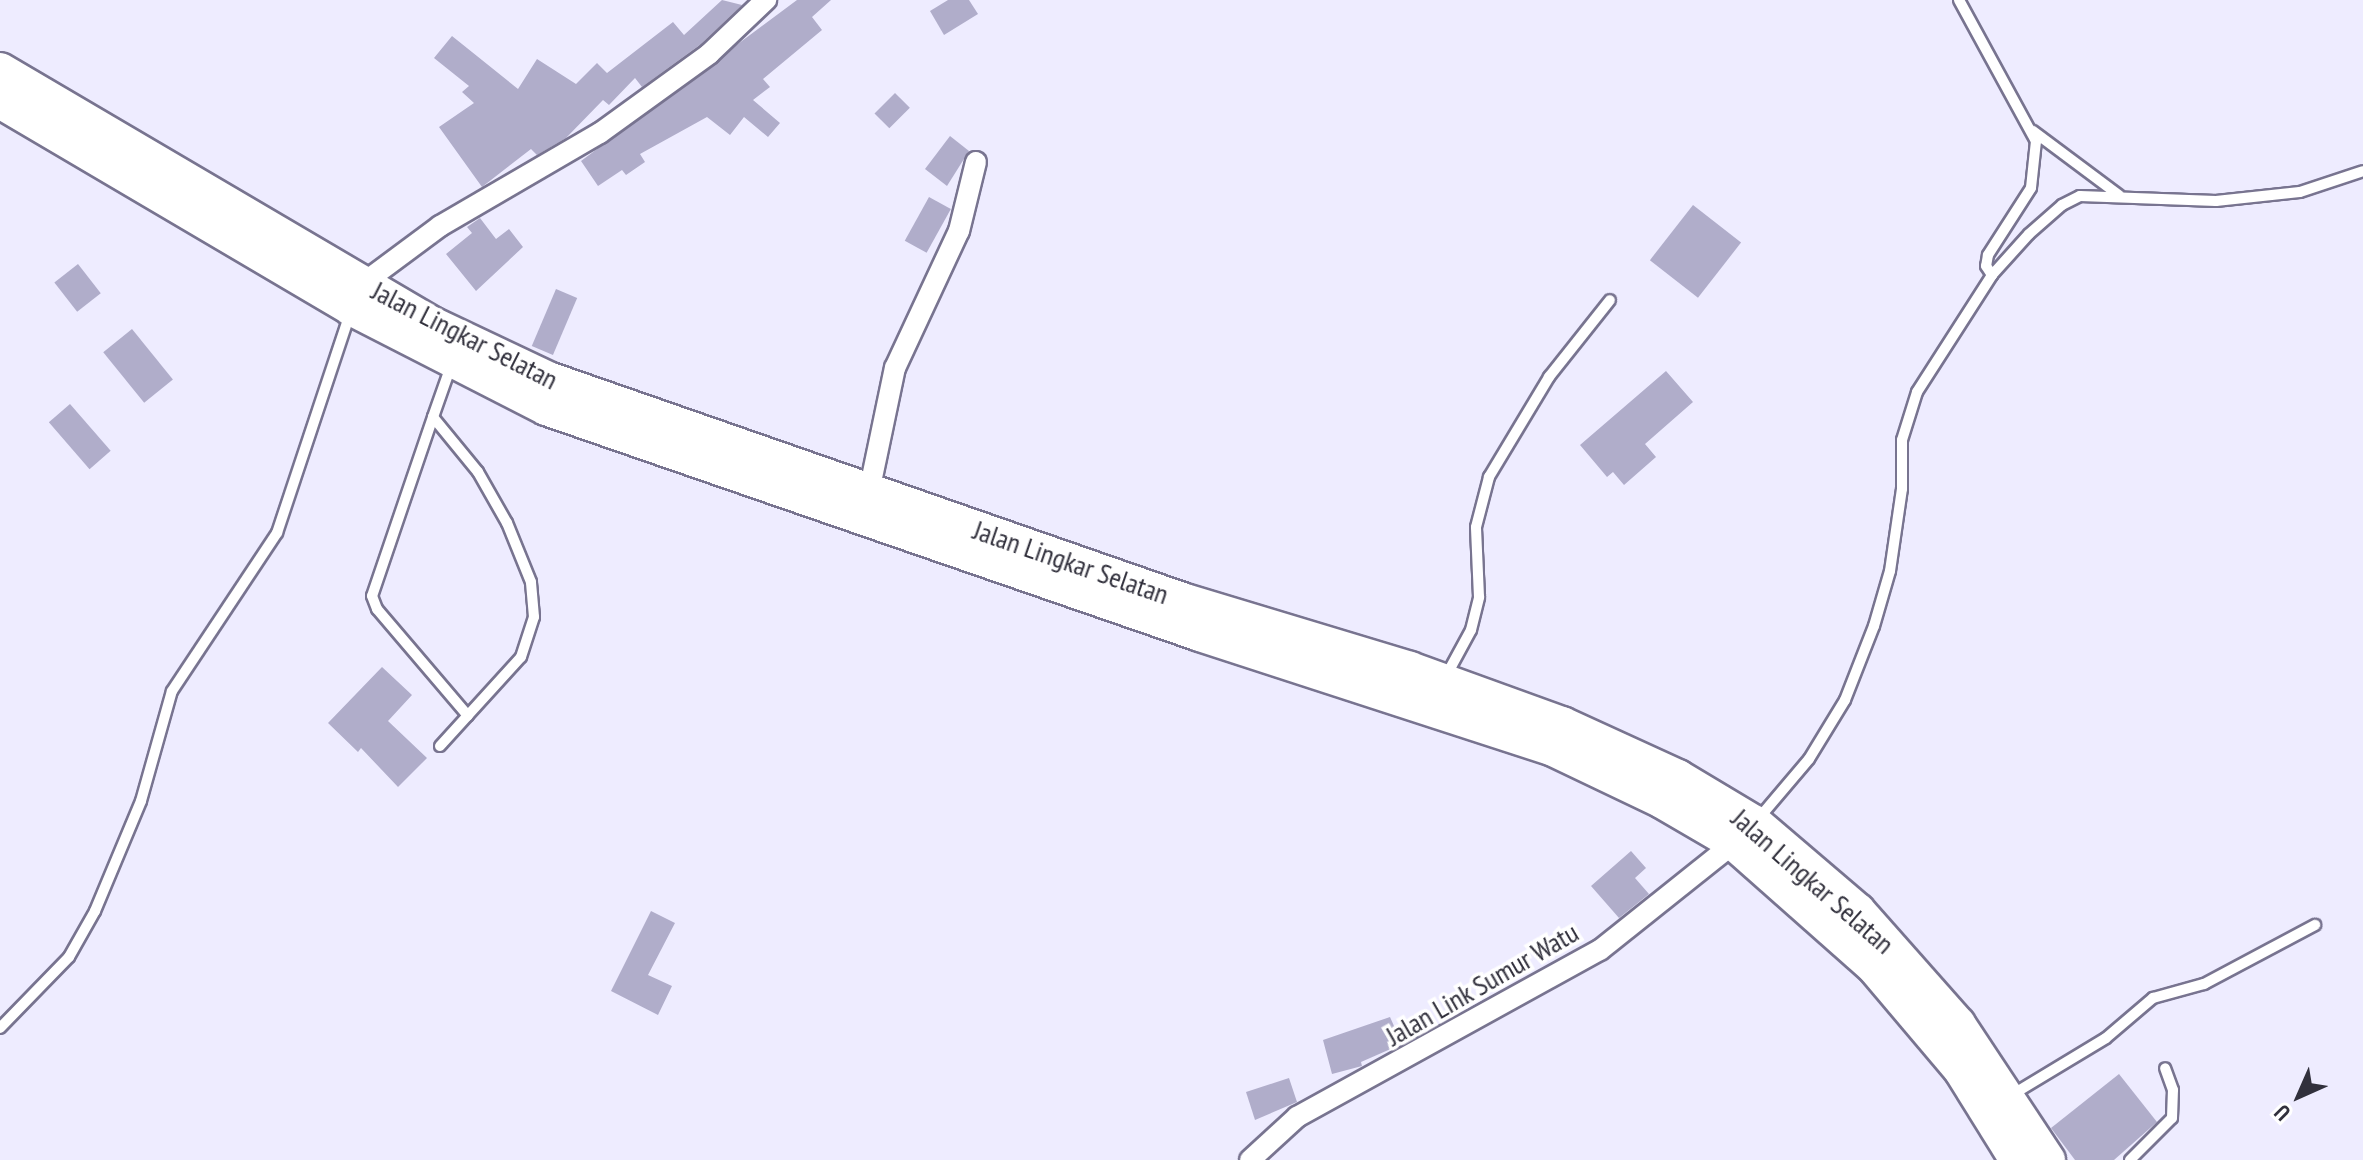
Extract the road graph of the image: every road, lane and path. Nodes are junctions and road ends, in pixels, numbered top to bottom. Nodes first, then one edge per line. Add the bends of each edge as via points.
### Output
1 (766, 0) edge
2 (1959, 0) edge
3 (0, 70) edge
4 (0, 101) edge
5 (2031, 129) junction
6 (976, 162) dead end
7 (2363, 171) edge
8 (2121, 196) junction
9 (240, 229) junction
10 (1992, 275) junction
11 (357, 296) junction
12 (1610, 300) dead end
13 (452, 363) junction
14 (433, 417) junction
15 (869, 492) junction
16 (1443, 681) junction
17 (468, 716) junction
18 (440, 746) dead end
19 (1596, 754) junction
20 (1745, 833) junction
21 (2315, 925) dead end
22 (0, 1028) edge
23 (2165, 1068) dead end
24 (2008, 1097) junction
25 (1250, 1160) edge
26 (2017, 1160) edge
27 (2048, 1160) edge
28 (2130, 1160) edge

1 - 11 street via 709,54 600,133 440,226
2 - 5 lane
3 - 9 highway, Jalan Lingkar Selatan
4 - 9 highway, Jalan Lingkar Selatan
5 - 8 lane via 2075,167
5 - 10 lane via 2037,158 2031,188 1988,255 1986,266
6 - 15 street via 959,231 895,368
7 - 8 lane via 2300,192 2216,201
8 - 10 lane via 2080,196 2062,205
9 - 11 highway, Jalan Lingkar Selatan
10 - 20 lane via 1917,392 1902,440 1902,489 1890,571 1845,700 1809,759
11 - 13 highway, Jalan Lingkar Selatan
11 - 15 highway, Jalan Lingkar Selatan via 548,379
11 - 22 lane via 277,533 172,691 137,814 95,911 69,957
12 - 16 lane via 1549,377 1489,477 1476,527 1479,597 1471,630
13 - 14 lane
13 - 19 highway, Jalan Lingkar Selatan via 611,433 1418,703
14 - 17 lane via 372,596 377,609
14 - 17 lane via 492,492 525,561 533,598 530,641
15 - 16 highway, Jalan Lingkar Selatan via 1185,601
16 - 19 highway, Jalan Lingkar Selatan
17 - 18 lane
19 - 20 highway, Jalan Lingkar Selatan via 1678,777
20 - 24 highway, Jalan Lingkar Selatan via 1858,911 1913,969
20 - 25 street, Jalan Link Sumur Watu via 1600,950 1297,1117
20 - 26 highway, Jalan Lingkar Selatan via 1906,1000 1961,1070
21 - 24 lane via 2204,984 2153,998 2106,1038
23 - 28 lane via 2173,1090 2172,1118
24 - 27 highway, Jalan Lingkar Selatan

